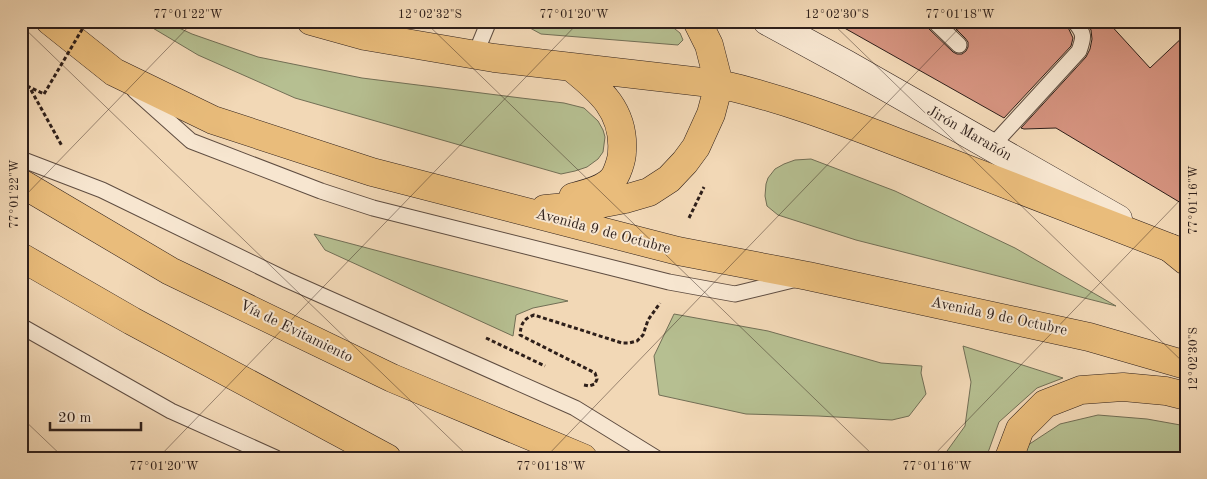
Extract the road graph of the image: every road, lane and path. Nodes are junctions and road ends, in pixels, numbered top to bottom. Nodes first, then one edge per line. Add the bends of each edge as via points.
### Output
1 (50, 21) edge
2 (87, 21) edge
3 (311, 21) edge
4 (489, 21) edge
5 (697, 21) edge
6 (767, 21) edge
7 (934, 21) edge
8 (1074, 21) edge
9 (959, 44) dead end
10 (475, 55) junction
11 (571, 67) junction
12 (114, 72) junction
13 (21, 83) edge
14 (719, 84) junction
15 (30, 90) dead end
16 (62, 146) dead end
17 (992, 146) junction
18 (21, 159) edge
19 (21, 184) edge
20 (523, 211) junction
21 (1181, 255) edge
22 (21, 257) edge
23 (808, 276) junction
24 (659, 306) dead end
25 (21, 326) edge
26 (486, 338) dead end
27 (1186, 365) edge
28 (547, 368) dead end
29 (582, 384) dead end
30 (1186, 396) edge
31 (276, 458) edge
32 (387, 458) edge
33 (583, 458) edge
34 (656, 458) edge
35 (1009, 458) edge

1 - 12 main road, Avenida 9 de Octubre
2 - 13 path, bridge via 44,94
3 - 10 main road via 365,36
4 - 10 lane
5 - 14 main road via 709,45
6 - 17 street, Jirón Marañón
7 - 9 lane
8 - 17 lane via 1084,38 1079,52
10 - 11 main road
11 - 14 main road
11 - 20 main road via 590,82 616,114 621,126 622,159 612,180 595,191
12 - 20 main road, Avenida 9 de Octubre via 221,123 372,172
12 - 23 lane via 191,141 373,208 670,282 727,293 735,294
14 - 20 main road via 711,114 696,147 669,180 649,192 625,199
14 - 21 main road via 795,104
15 - 16 path
17 - 21 street, Jirón Marañón
18 - 34 lane via 102,190 288,280 575,408
19 - 33 main road, Vía de Evitamiento via 170,271 392,378
20 - 23 main road, Avenida 9 de Octubre via 678,251
22 - 32 main road via 132,321
23 - 27 main road, Avenida 9 de Octubre via 1089,337
24 - 29 path via 648,320 643,335 629,343 534,315 523,322 520,335 595,373 597,379 594,384
25 - 31 lane via 171,411
26 - 28 path
30 - 35 main road via 1123,387 1081,390 1045,404 1020,429

